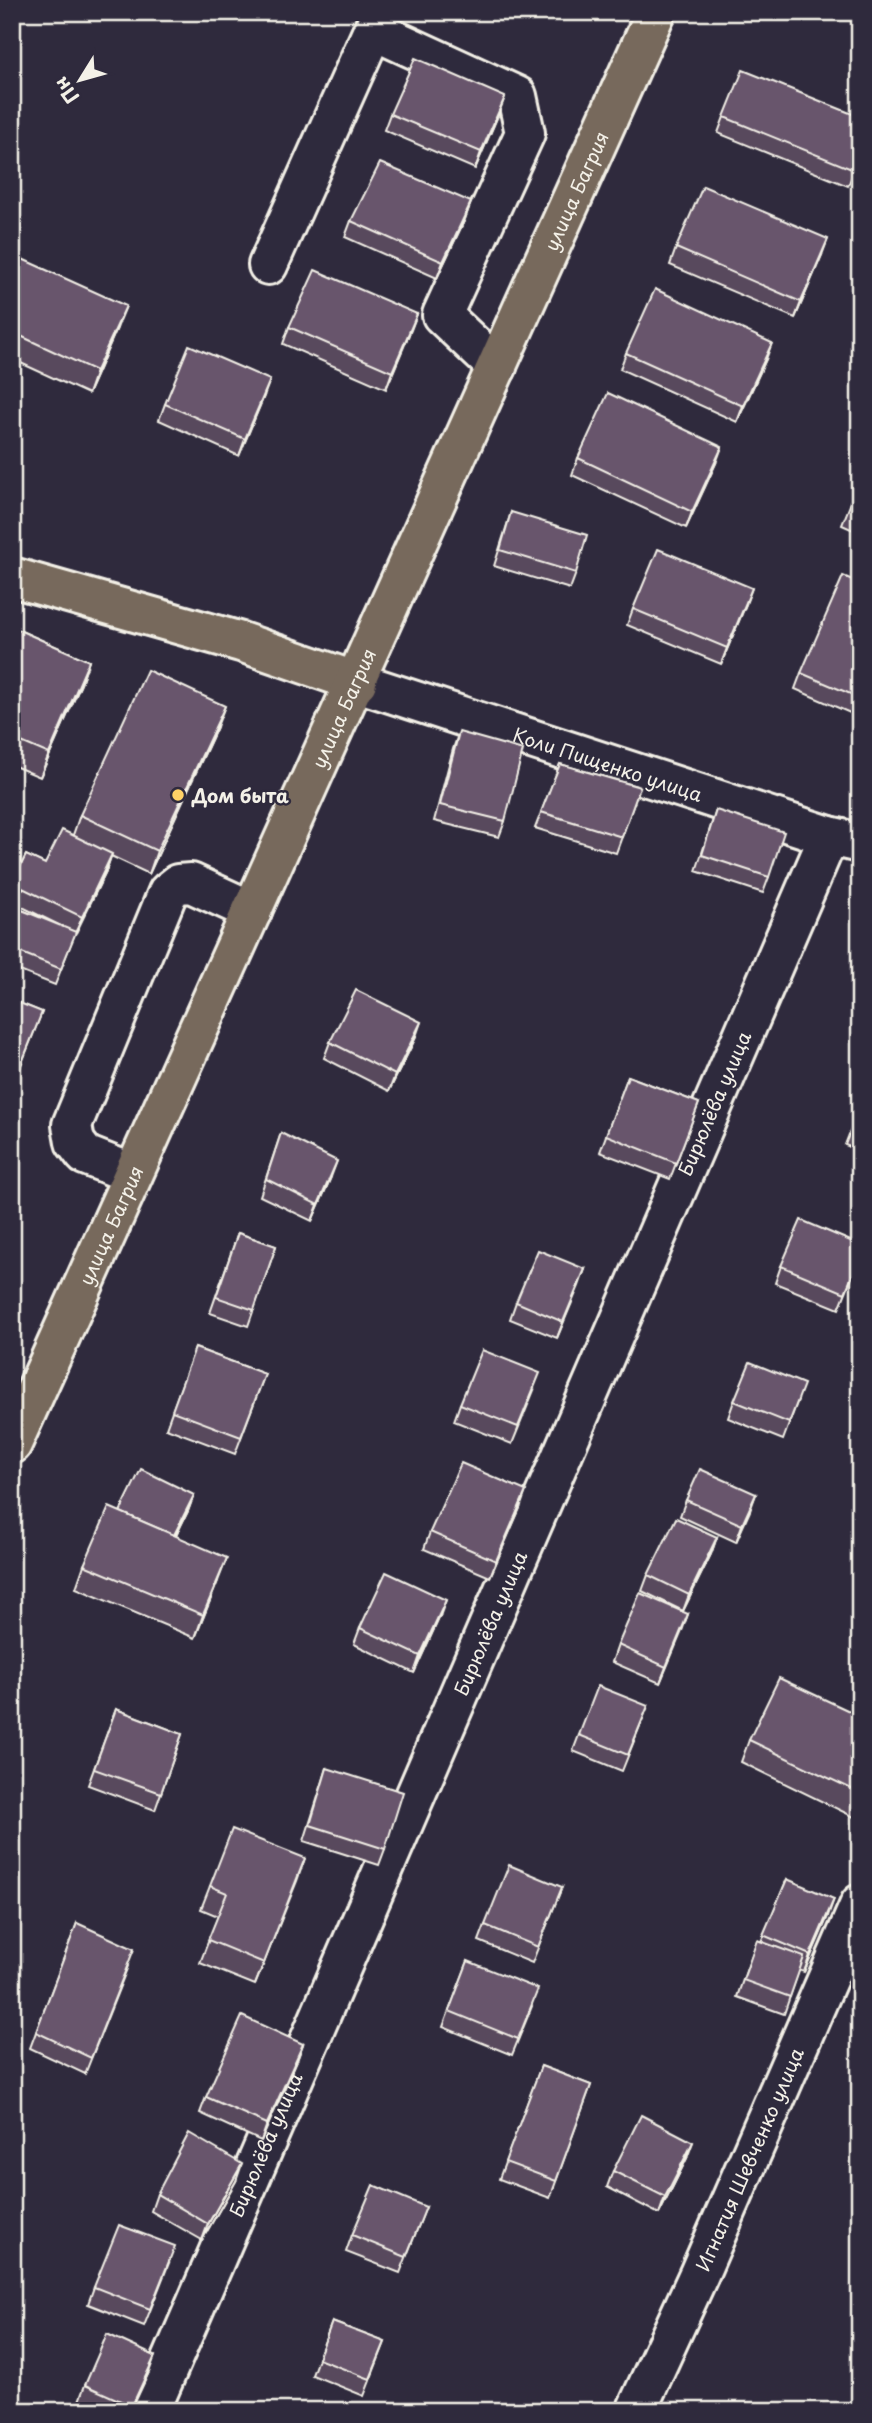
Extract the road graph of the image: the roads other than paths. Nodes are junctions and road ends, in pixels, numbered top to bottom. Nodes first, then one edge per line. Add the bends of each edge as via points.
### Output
1 (656, 12) edge
2 (268, 265) dead end
3 (497, 367) junction
4 (12, 577) edge
5 (357, 682) junction
6 (852, 840) edge
7 (252, 911) junction
8 (133, 1174) junction
9 (12, 1444) edge
10 (860, 1904) edge
11 (150, 2411) edge
12 (636, 2411) edge

1 - 3 main road, улица Багрия
2 - 3 street via 373,30 517,96 525,133 442,315
3 - 5 main road, улица Багрия
4 - 5 main road via 241,642
5 - 6 street, Коли Пищенко улица
5 - 7 main road, улица Багрия
6 - 11 street, Бирюлёва улица
7 - 8 main road, улица Багрия
7 - 8 street via 191,883 178,884 168,892 72,1125 75,1142 85,1155
8 - 9 main road, улица Багрия
10 - 12 street, Игнатия Шевченко улица

